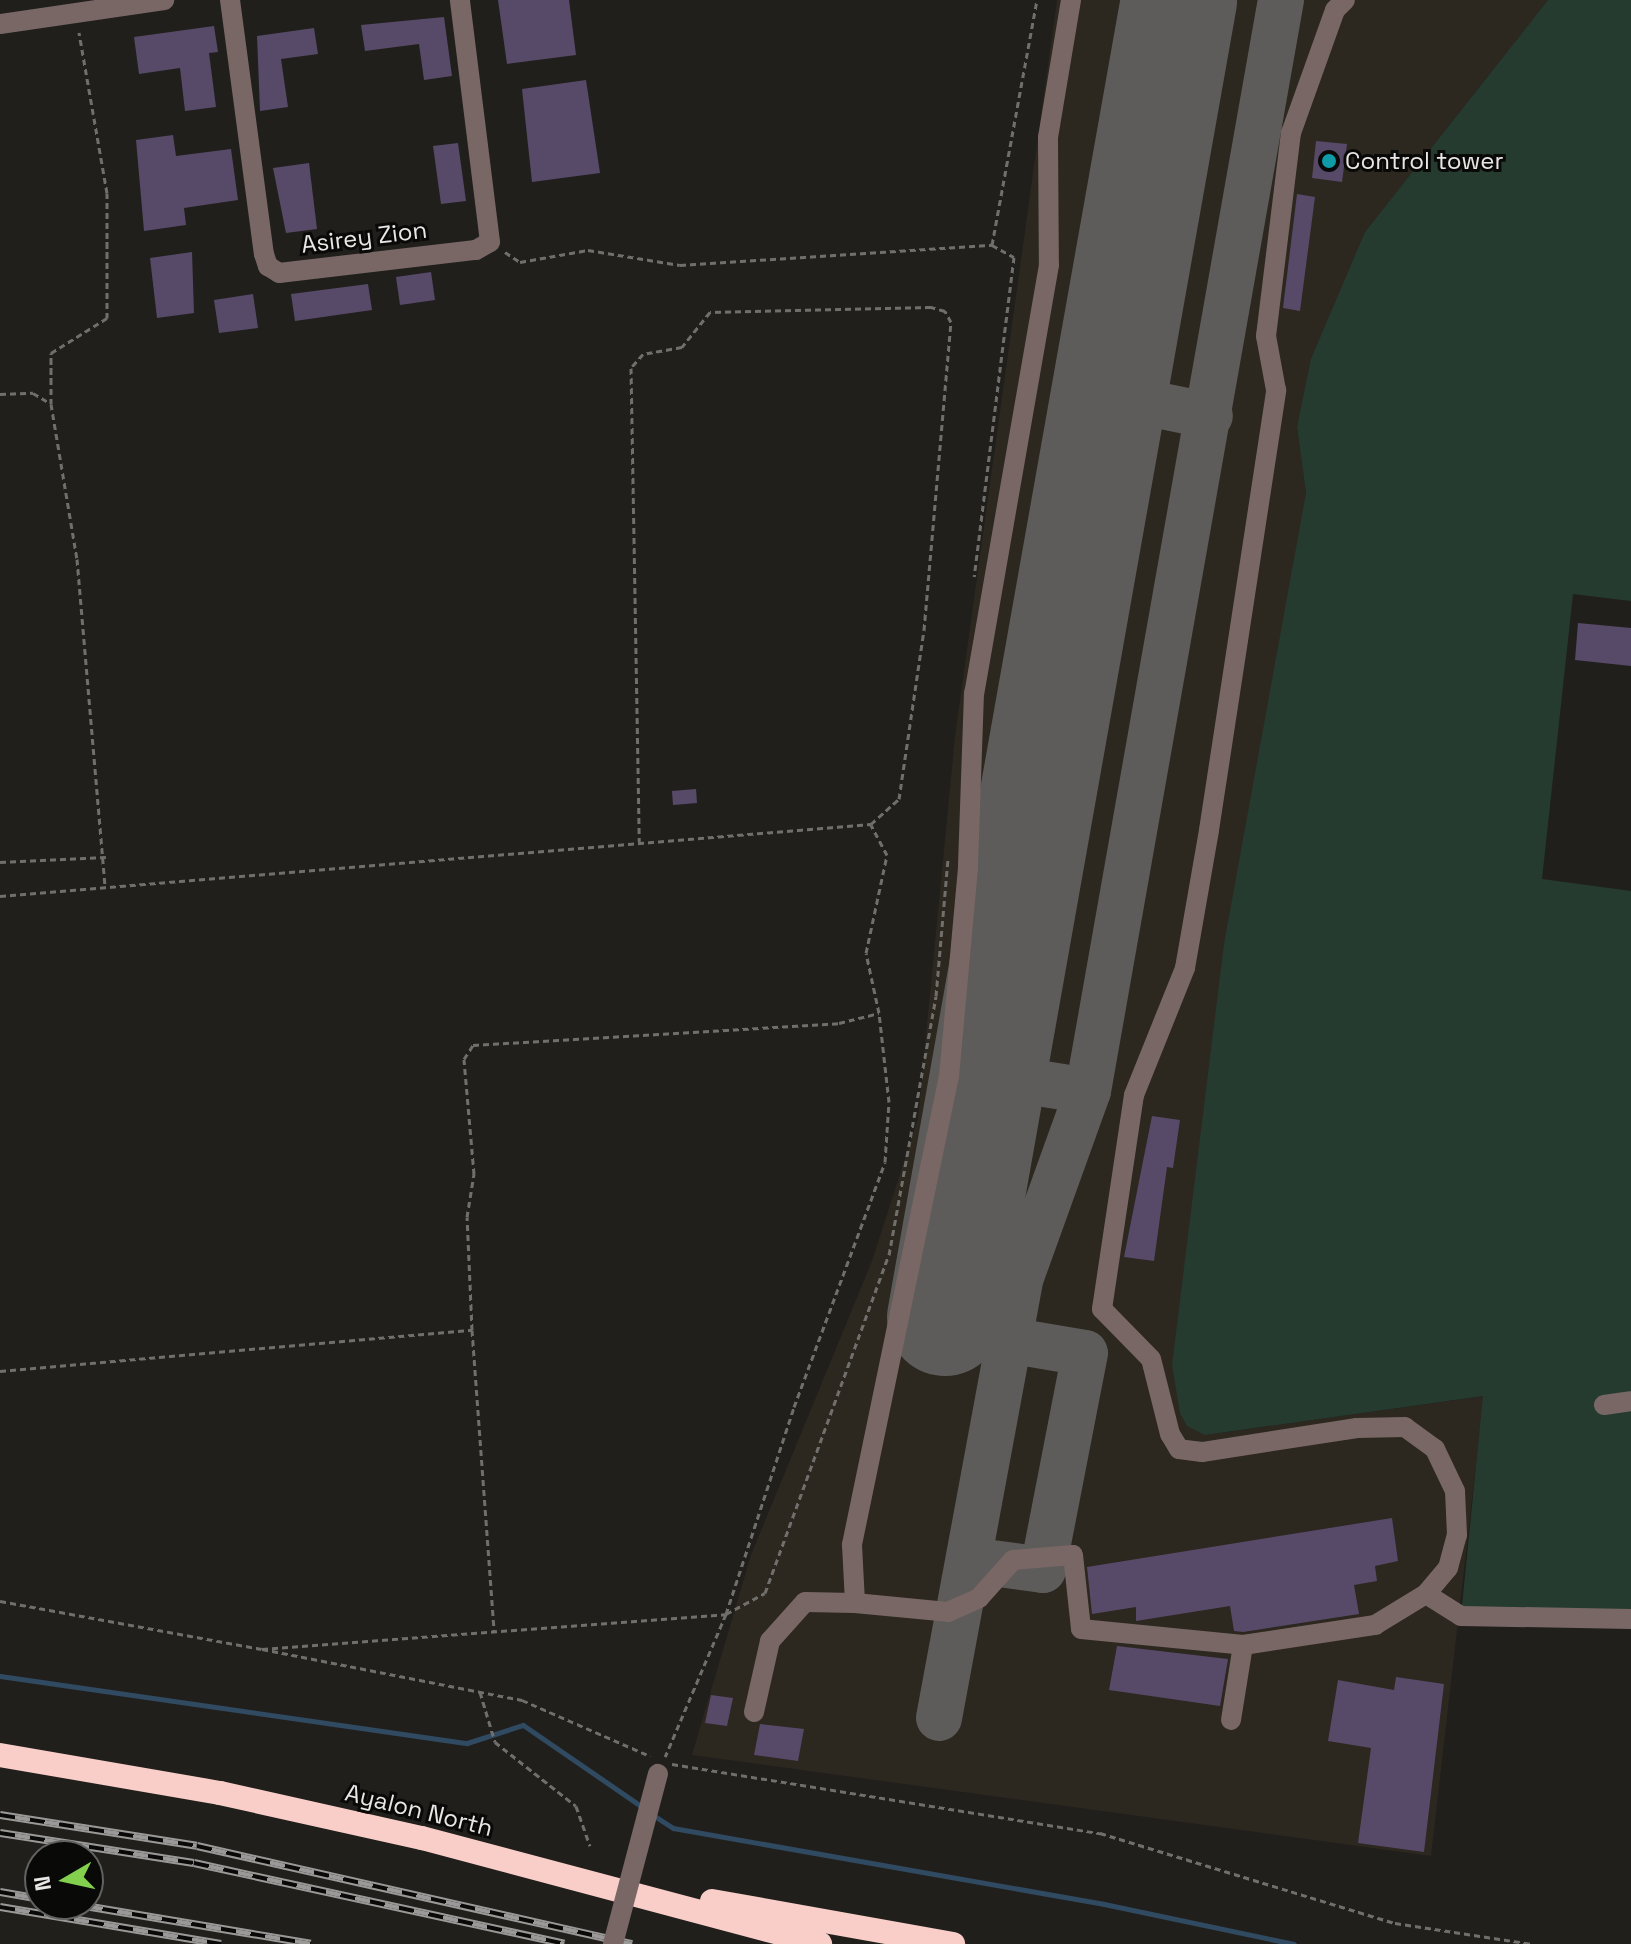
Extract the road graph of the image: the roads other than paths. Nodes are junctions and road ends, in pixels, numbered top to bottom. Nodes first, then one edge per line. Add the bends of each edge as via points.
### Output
1 (164, 0) edge
2 (230, 0) edge
3 (460, 0) edge
4 (1071, 0) edge
5 (1345, 0) edge
6 (65, 9) edge
7 (0, 24) edge
8 (1631, 1401) edge
9 (1604, 1405) dead end
10 (1426, 1594) junction
11 (855, 1603) junction
12 (1631, 1619) edge
13 (1243, 1645) junction
14 (754, 1712) dead end
15 (1231, 1720) dead end
16 (0, 1755) edge
17 (661, 1768) road end
18 (552, 1872) junction
19 (613, 1944) edge
20 (820, 1944) edge
21 (953, 1944) edge

1 - 6 street
2 - 3 street, Asirey Zion via 264,254 268,266 279,273 476,250 490,242
4 - 11 street via 1048,137 1049,265 974,693 968,868 949,1076 852,1545
5 - 10 street via 1335,10 1291,133 1266,336 1276,390 1209,830 1185,968 1134,1095 1102,1309 1151,1359 1170,1434 1179,1449 1202,1452 1357,1428 1405,1427 1435,1449 1455,1491 1457,1535 1448,1568
6 - 7 street
8 - 9 street
10 - 12 street via 1461,1616
10 - 13 street via 1375,1625
11 - 13 street via 948,1612 979,1598 1013,1560 1073,1555 1081,1629
11 - 14 street via 805,1602 770,1641
13 - 15 street
16 - 18 highway, Ayalon North via 220,1793
17 - 19 street, bridge
18 - 20 highway, Ayalon North
18 - 21 highway

